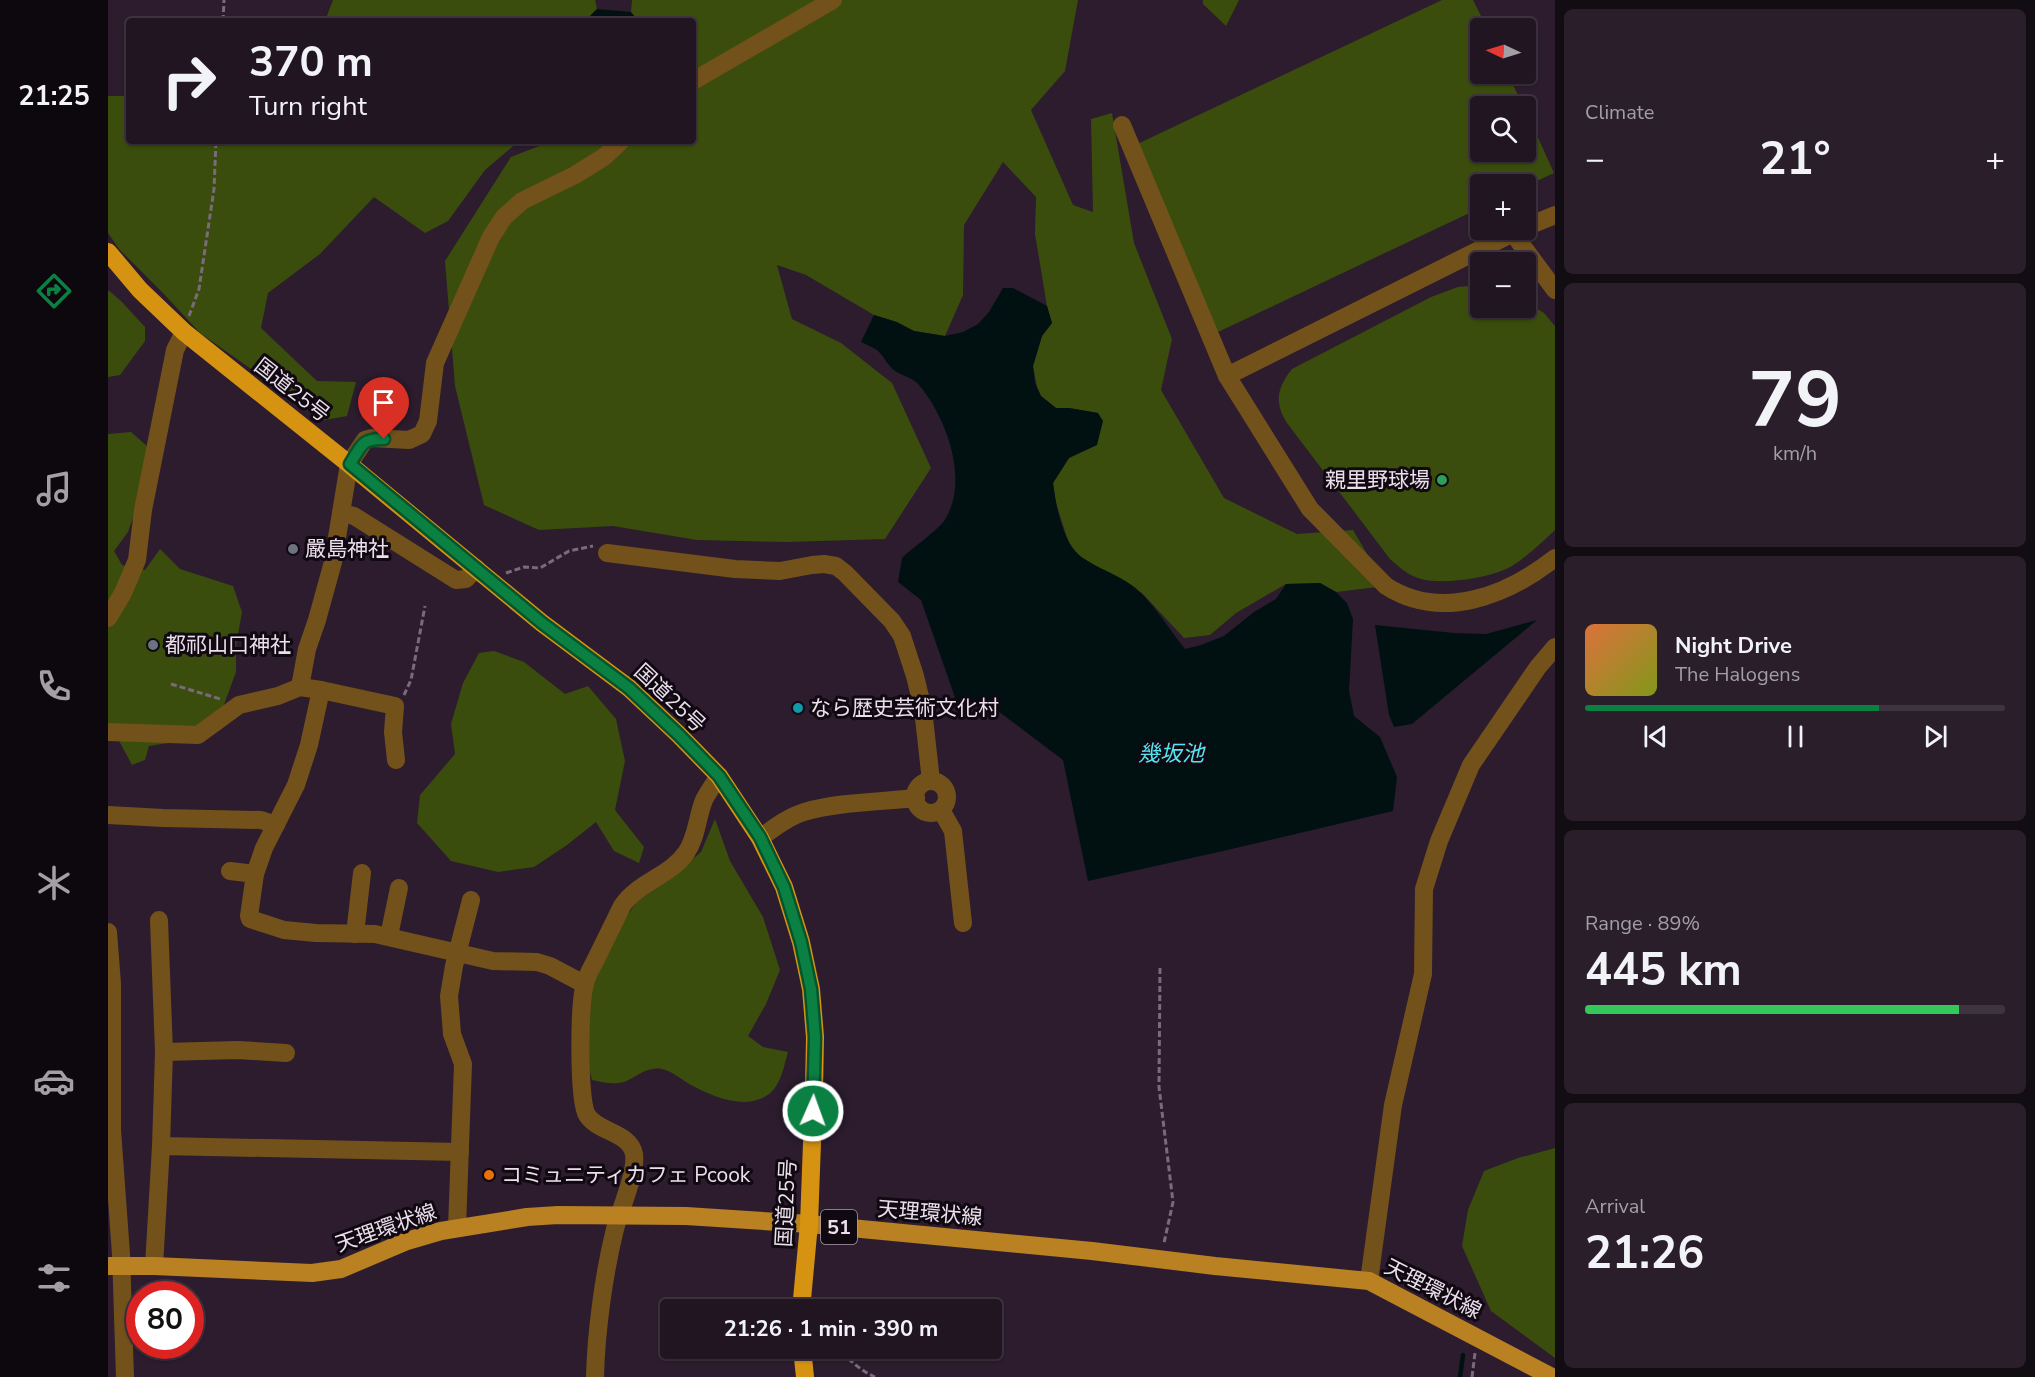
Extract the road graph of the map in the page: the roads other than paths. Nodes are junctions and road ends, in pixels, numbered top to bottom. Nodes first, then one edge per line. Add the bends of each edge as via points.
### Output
1 (833, 0) edge
2 (696, 79) edge
3 (1122, 126) dead end
4 (618, 144) edge
5 (1555, 215) edge
6 (1536, 223) edge
7 (1499, 240) edge
8 (1525, 240) edge
9 (108, 252) edge
10 (1555, 290) edge
11 (184, 332) junction
12 (1227, 376) junction
13 (350, 464) junction
14 (341, 513) junction
15 (607, 553) road end
16 (1555, 558) edge
17 (476, 568) junction
18 (108, 618) edge
19 (1555, 647) edge
20 (300, 687) junction
21 (321, 690) junction
22 (108, 732) edge
23 (396, 760) dead end
24 (719, 776) junction
25 (931, 781) junction
26 (916, 798) junction
27 (941, 810) junction
28 (108, 815) edge
29 (276, 825) junction
30 (760, 837) junction
31 (230, 871) dead end
32 (362, 873) dead end
33 (255, 874) junction
34 (399, 888) dead end
35 (471, 900) dead end
36 (159, 920) dead end
37 (963, 923) dead end
38 (355, 934) junction
39 (108, 935) edge
40 (388, 936) junction
41 (457, 953) junction
42 (584, 984) junction
43 (110, 1049) edge
44 (164, 1052) junction
45 (286, 1053) dead end
46 (161, 1146) junction
47 (460, 1152) junction
48 (620, 1215) junction
49 (809, 1224) junction
50 (457, 1228) junction
51 (114, 1266) edge
52 (154, 1266) junction
53 (1369, 1281) junction
54 (802, 1299) edge
55 (803, 1359) edge
56 (125, 1377) edge
57 (595, 1377) edge
58 (805, 1377) edge
59 (1552, 1377) edge

1 - 2 street
3 - 12 street
4 - 13 street via 575,175 522,201 504,217 491,237 435,363 428,421 422,434 409,440 372,438 365,441
5 - 6 street
7 - 12 street
8 - 10 street
9 - 11 highway, 国道25号
11 - 13 highway, 国道25号
11 - 18 street via 175,350 142,510 137,560
12 - 16 street via 1310,509 1394,591 1418,600 1471,601 1508,588
13 - 14 street
13 - 17 highway, 国道25号
14 - 17 street via 354,516 456,580 466,579
14 - 20 street via 333,562
15 - 25 street via 735,569 780,571 824,564 836,566 902,636 923,709
17 - 24 highway, 国道25号 via 629,688
19 - 53 street via 1471,765 1438,842 1424,889 1424,974 1392,1105
20 - 21 street
20 - 22 street via 239,705 198,735
21 - 23 street via 395,706
21 - 29 street via 296,785
24 - 30 highway, 国道25号
24 - 42 street via 704,801 686,853 629,896
25 - 26 street via 921,785
25 - 27 street via 946,792
26 - 27 street via 923,810
26 - 30 street via 802,812
27 - 37 street via 953,831
28 - 29 street via 261,820
29 - 33 street
30 - 49 highway, 国道25号 via 784,887 811,989 815,1037
31 - 33 street
32 - 38 street
33 - 38 street via 250,919 284,930
34 - 40 street
35 - 41 street
36 - 44 street
38 - 40 street
39 - 43 street via 112,984
40 - 41 street
41 - 42 street via 493,962 537,962
41 - 47 street via 449,996 452,1034 463,1064
42 - 48 street via 581,1024 585,1110 593,1122 631,1145 634,1155
43 - 51 street
44 - 45 street
44 - 46 street
46 - 47 street
46 - 52 street
47 - 50 street
48 - 49 main road, 天理環状線 / 51
48 - 50 main road, 天理環状線 / 51 via 548,1215
48 - 57 street via 602,1306
49 - 53 main road, 天理環状線 / 51
49 - 54 highway, 国道25号
50 - 52 main road, 天理環状線 / 51 via 407,1241 341,1269 312,1273
51 - 52 main road, 天理環状線 / 51
51 - 56 street
53 - 59 main road, 天理環状線 / 51
55 - 58 highway

